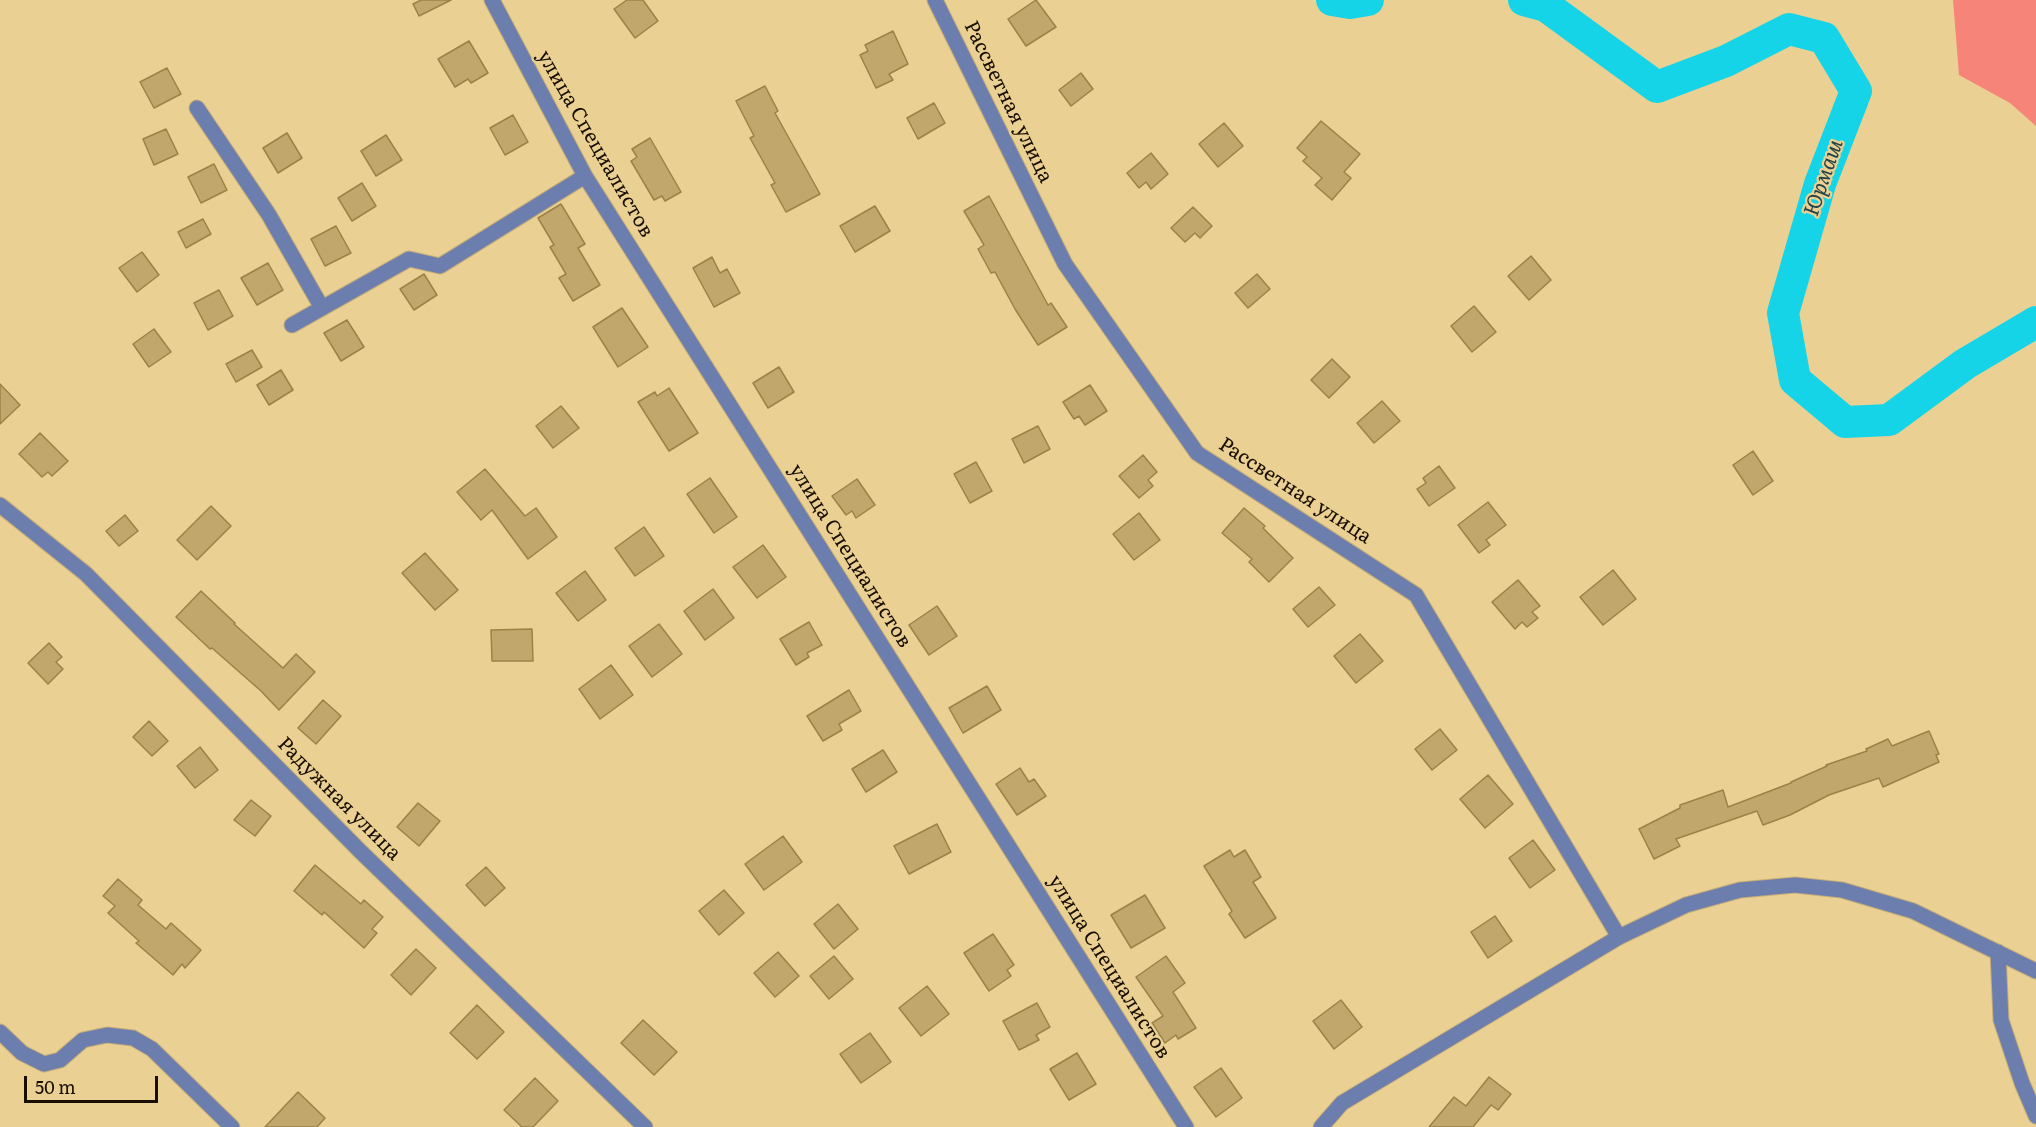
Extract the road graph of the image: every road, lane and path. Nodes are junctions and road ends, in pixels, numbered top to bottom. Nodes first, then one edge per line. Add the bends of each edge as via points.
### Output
1 (492, 0) edge
2 (935, 0) edge
3 (197, 108) dead end
4 (585, 176) junction
5 (322, 308) junction
6 (292, 325) dead end
7 (0, 505) edge
8 (1619, 936) junction
9 (1998, 952) junction
10 (2036, 971) edge
11 (0, 1032) edge
12 (2036, 1116) edge
13 (232, 1127) edge
14 (645, 1127) edge
15 (1186, 1127) edge
16 (1321, 1127) edge

1 - 4 street, улица Специалистов
2 - 8 street, Рассветная улица via 1065,264 1197,453 1416,595
3 - 5 street via 269,216
4 - 5 street via 440,266 409,259
4 - 15 street, улица Специалистов
5 - 6 street
7 - 14 street, Радужная улица via 86,574 362,852
8 - 9 street via 1686,905 1740,890 1795,885 1842,890 1913,911
8 - 16 street via 1342,1103
9 - 10 street
9 - 12 street via 2001,1020
11 - 13 street via 22,1053 44,1065 60,1060 83,1040 107,1035 133,1038 152,1049

